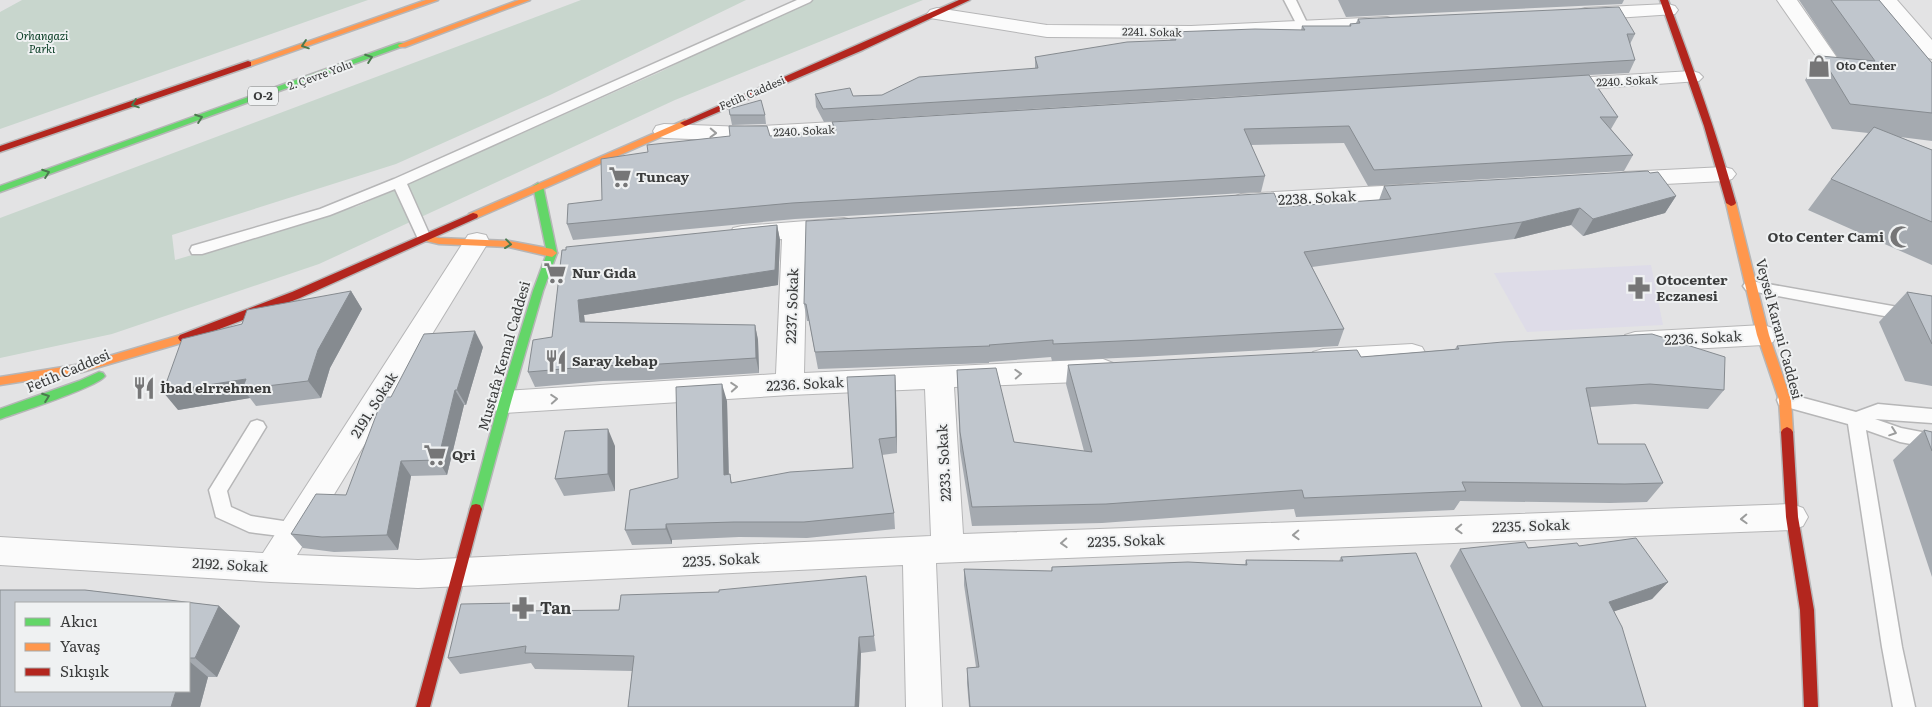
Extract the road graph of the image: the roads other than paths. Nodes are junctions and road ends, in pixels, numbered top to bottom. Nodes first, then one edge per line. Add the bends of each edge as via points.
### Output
1 (434, 0) edge
2 (526, 0) edge
3 (806, 0) edge
4 (966, 0) edge
5 (1290, 0) edge
6 (1787, 0) edge
7 (1887, 0) edge
8 (1666, 5) edge
9 (937, 14) junction
10 (1569, 15) edge
11 (1402, 22) edge
12 (1303, 27) junction
13 (1932, 53) edge
14 (1832, 65) edge
15 (1692, 77) junction
16 (1534, 86) edge
17 (892, 126) edge
18 (664, 131) junction
19 (0, 150) edge
20 (1724, 174) junction
21 (1605, 181) edge
22 (399, 182) junction
23 (538, 186) junction
24 (0, 189) edge
25 (1437, 191) edge
26 (1220, 204) edge
27 (864, 225) edge
28 (795, 229) junction
29 (717, 237) edge
30 (424, 238) junction
31 (476, 241) junction
32 (198, 250) dead end
33 (562, 252) junction
34 (1751, 286) junction
35 (1932, 319) edge
36 (1763, 335) junction
37 (1615, 343) edge
38 (146, 352) junction
39 (1436, 353) edge
40 (1298, 360) edge
41 (1130, 369) edge
42 (939, 378) junction
43 (0, 380) edge
44 (790, 384) junction
45 (1785, 400) junction
46 (505, 402) junction
47 (0, 414) edge
48 (1932, 416) edge
49 (1856, 419) junction
50 (257, 427) dead end
51 (1932, 442) edge
52 (1792, 517) junction
53 (296, 530) junction
54 (934, 550) junction
55 (0, 551) edge
56 (272, 568) junction
57 (460, 573) junction
58 (423, 707) edge
59 (924, 707) edge
60 (1811, 707) edge
61 (1904, 707) edge

1 -> 19 main road, O-2
24 -> 2 main road, 2. Çevre Yolu / O-2
3 - 22 lane
4 - 9 main road, Fetih Caddesi
5 - 12 lane
6 - 14 street
7 - 13 street
8 - 10 street
8 - 15 main road, Veysel Karani Caddesi
9 - 12 street, 2241. Sokak via 1046,31 1191,32
9 - 18 main road, Fetih Caddesi
11 - 12 street, 2241. Sokak
15 - 16 street, 2240. Sokak
15 - 20 main road, Veysel Karani Caddesi
18 -> 17 street, 2240. Sokak via 745,134
18 - 23 main road, Fetih Caddesi
20 - 21 street
20 - 34 main road, Veysel Karani Caddesi
22 - 30 lane
22 - 32 lane via 325,212
23 - 30 main road, Fetih Caddesi
23 - 33 main road
25 - 26 street, 2238. Sokak
27 - 28 street
28 - 29 street
28 - 44 street, 2237. Sokak
30 - 31 main road
30 - 38 main road, Fetih Caddesi via 262,309
31 -> 33 main road
31 - 53 street, 2191. Sokak
33 - 46 main road, Mustafa Kemal Caddesi via 538,291
34 - 35 lane
34 - 36 main road, Veysel Karani Caddesi
36 - 37 street, 2236. Sokak
36 - 45 main road, Veysel Karani Caddesi
38 - 43 main road via 23,379
47 -> 38 main road, Fetih Caddesi via 83,384
39 - 40 street
42 -> 41 street, 2236. Sokak
42 - 44 street, 2236. Sokak
42 - 54 street, 2233. Sokak
46 -> 44 street, 2236. Sokak
45 - 49 lane
45 - 52 main road, Veysel Karani Caddesi
46 - 57 main road, Mustafa Kemal Caddesi
48 - 49 lane via 1878,410
49 -> 51 lane via 1900,435
49 - 61 lane
50 - 53 lane via 218,490 223,512 249,524
52 -> 54 street, 2235. Sokak
52 - 60 main road, Veysel Karani Caddesi via 1807,610
53 - 56 street, 2191. Sokak
54 - 57 street, 2235. Sokak
54 - 59 street, 2233. Sokak
55 - 56 street, 2192. Sokak
56 - 57 street, 2192. Sokak
57 - 58 main road, Mustafa Kemal Caddesi

